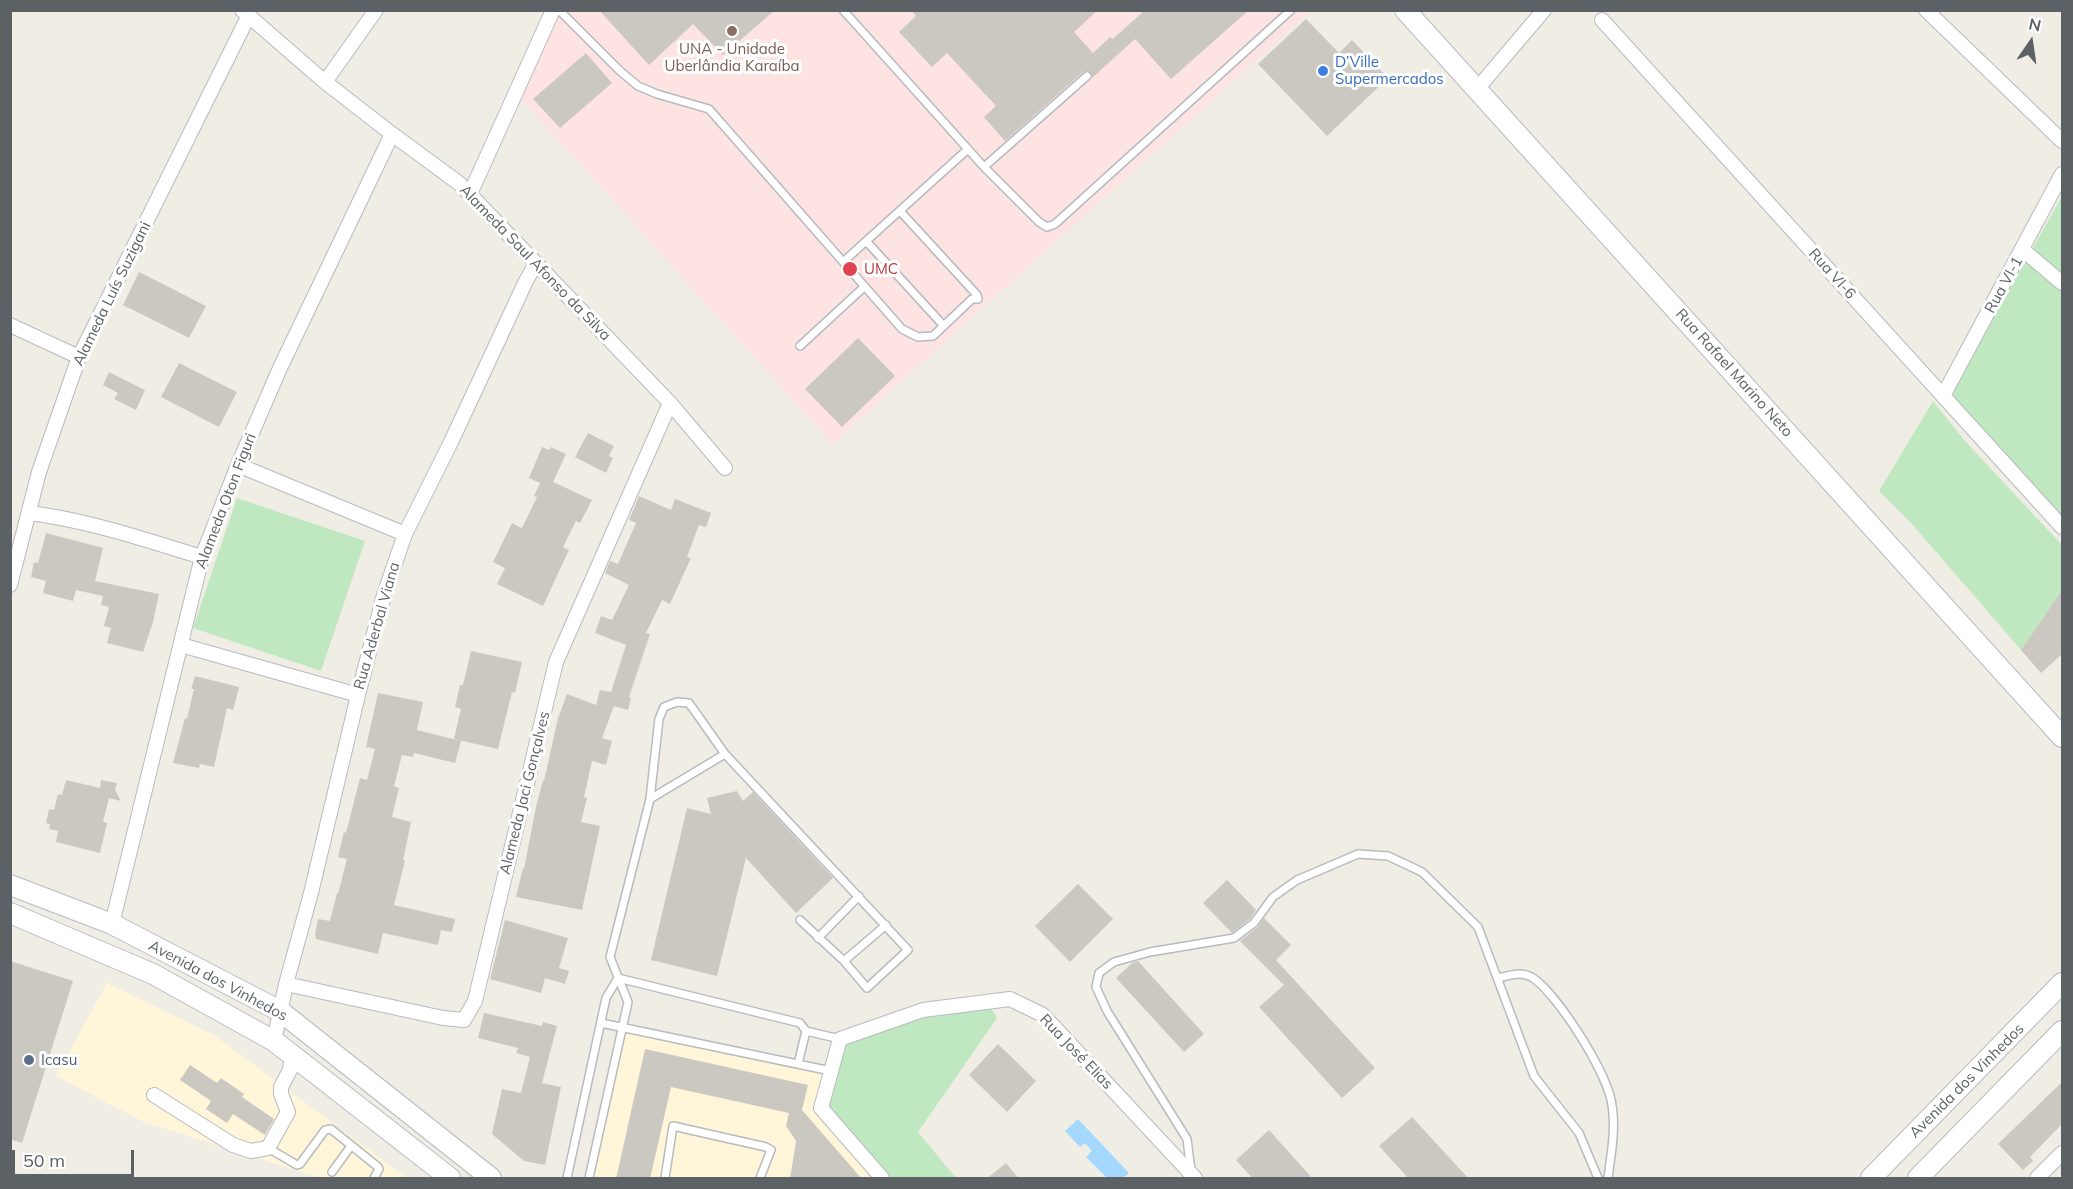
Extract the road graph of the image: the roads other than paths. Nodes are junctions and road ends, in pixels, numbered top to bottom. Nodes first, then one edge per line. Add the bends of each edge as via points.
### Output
1 (376, 10) edge
2 (554, 10) edge
3 (559, 10) edge
4 (843, 10) edge
5 (1291, 10) edge
6 (1405, 10) edge
7 (1544, 10) edge
8 (1926, 10) edge
9 (245, 14) edge
10 (1602, 20) dead end
11 (1087, 76) dead end
12 (325, 82) junction
13 (1477, 89) junction
14 (392, 135) junction
15 (2062, 141) edge
16 (968, 149) junction
17 (984, 167) junction
18 (2062, 174) edge
19 (470, 194) junction
20 (900, 211) junction
21 (867, 242) junction
22 (2023, 250) junction
23 (843, 262) junction
24 (536, 263) junction
25 (2062, 283) edge
26 (864, 287) junction
27 (10, 325) edge
28 (943, 325) junction
29 (800, 346) dead end
30 (79, 357) junction
31 (1943, 396) junction
32 (670, 403) junction
33 (238, 465) junction
34 (725, 468) dead end
35 (29, 513) junction
36 (2062, 527) edge
37 (405, 534) junction
38 (202, 557) junction
39 (10, 585) edge
40 (181, 645) junction
41 (358, 694) junction
42 (2062, 736) edge
43 (724, 754) junction
44 (650, 799) junction
45 (10, 885) edge
46 (859, 896) junction
47 (10, 913) edge
48 (800, 920) dead end
49 (112, 924) junction
50 (886, 925) junction
51 (818, 938) junction
52 (844, 962) junction
53 (618, 978) junction
54 (1498, 978) junction
55 (2062, 983) edge
56 (286, 984) junction
57 (280, 1011) junction
58 (601, 1023) junction
59 (623, 1028) junction
60 (806, 1031) junction
61 (2062, 1031) edge
62 (840, 1039) junction
63 (274, 1041) junction
64 (292, 1056) junction
65 (798, 1064) junction
66 (831, 1071) junction
67 (154, 1095) dead end
68 (429, 1129) junction
69 (351, 1146) junction
70 (268, 1148) junction
71 (412, 1149) junction
72 (2062, 1153) edge
73 (332, 1172) dead end
74 (1193, 1177) edge
75 (374, 1179) edge
76 (450, 1179) edge
77 (491, 1179) edge
78 (567, 1179) edge
79 (589, 1179) edge
80 (665, 1179) edge
81 (760, 1179) edge
82 (882, 1179) edge
83 (1598, 1179) edge
84 (1608, 1179) edge
85 (1871, 1179) edge
86 (1918, 1179) edge
87 (2037, 1179) edge

1 - 12 street
2 - 19 street
3 - 23 lane via 638,86 709,109
4 - 16 lane
5 - 17 lane via 1055,224 1047,227 1039,222
6 - 13 main road, Rua Rafael Marino Neto
7 - 13 street
8 - 15 street
9 - 12 street, Alameda Saul Afonso da Silva
9 - 30 street, Alameda Luís Suzigani
10 - 31 street, Rua VI-6
11 - 17 lane
12 - 14 street, Alameda Saul Afonso da Silva
13 - 42 main road, Rua Rafael Marino Neto
14 - 19 street, Alameda Saul Afonso da Silva
14 - 33 street, Alameda Oton Figuri
16 - 17 lane
16 - 20 lane
18 - 22 street, Rua VI-1
19 - 24 street, Alameda Saul Afonso da Silva
20 - 21 lane
20 - 28 lane via 977,295 978,299 972,299
21 - 23 lane
21 - 28 lane
22 - 25 street
22 - 31 street, Rua VI-1
23 - 26 lane
24 - 32 street, Alameda Saul Afonso da Silva
24 - 37 street, Rua Aderbal Viana
26 - 28 lane via 902,328 918,337 933,336
26 - 29 lane
27 - 30 street
30 - 35 street, Alameda Luís Suzigani
31 - 36 street, Rua VI-6
32 - 34 street, Alameda Saul Afonso da Silva
32 - 56 street, Alameda Jaci Gonçalves via 556,662 469,1013 464,1020 443,1018
33 - 37 street
33 - 38 street, Alameda Oton Figuri
35 - 38 street via 119,532
35 - 39 street, Alameda Luís Suzigani
37 - 41 street, Rua Aderbal Viana
38 - 40 street, Alameda Oton Figuri
40 - 41 street
40 - 49 street, Alameda Oton Figuri
41 - 56 street, Rua Aderbal Viana
43 - 44 lane
43 - 44 lane via 689,703 664,707 659,719
43 - 46 lane
44 - 53 lane via 610,957
45 - 49 main road, Avenida dos Vinhedos
46 - 50 lane
46 - 51 lane
47 - 63 main road, Avenida dos Vinhedos via 153,974
48 - 51 lane
49 - 57 main road, Avenida dos Vinhedos
50 - 52 lane
50 - 52 lane via 908,950 867,987
51 - 52 lane
53 - 58 lane via 606,998
53 - 59 lane via 628,1002
53 - 60 lane via 800,1023
54 - 74 lane via 1478,927 1422,872 1388,856 1359,854 1297,880 1273,897 1254,923 1234,938 1114,962 1099,974 1096,987 1187,1139
54 - 83 lane via 1534,1076 1579,1133
54 - 84 lane via 1517,973 1533,978 1566,1013 1603,1077 1612,1104 1614,1134
55 - 85 main road, Avenida dos Vinhedos
56 - 57 street, Rua Aderbal Viana
57 - 63 street, Rua Aderbal Viana
57 - 68 main road, Avenida dos Vinhedos
58 - 59 lane
58 - 78 lane
59 - 65 lane
59 - 79 lane
60 - 62 lane
60 - 65 lane
61 - 86 main road
62 - 66 street
62 - 74 street, Rua José Elias via 923,1010 1010,999 1043,1015
63 - 64 main road, Avenida dos Vinhedos
64 - 70 street via 281,1087 288,1112
64 - 71 main road, Avenida dos Vinhedos
65 - 66 lane
66 - 82 street via 821,1108
67 - 70 street via 233,1145 252,1151
68 - 71 main road
68 - 77 main road, Avenida dos Vinhedos
69 - 70 lane via 328,1128 300,1164
69 - 73 lane
69 - 75 lane via 378,1167
71 - 76 main road, Avenida dos Vinhedos
72 - 87 street
80 - 81 lane via 673,1126 771,1150

